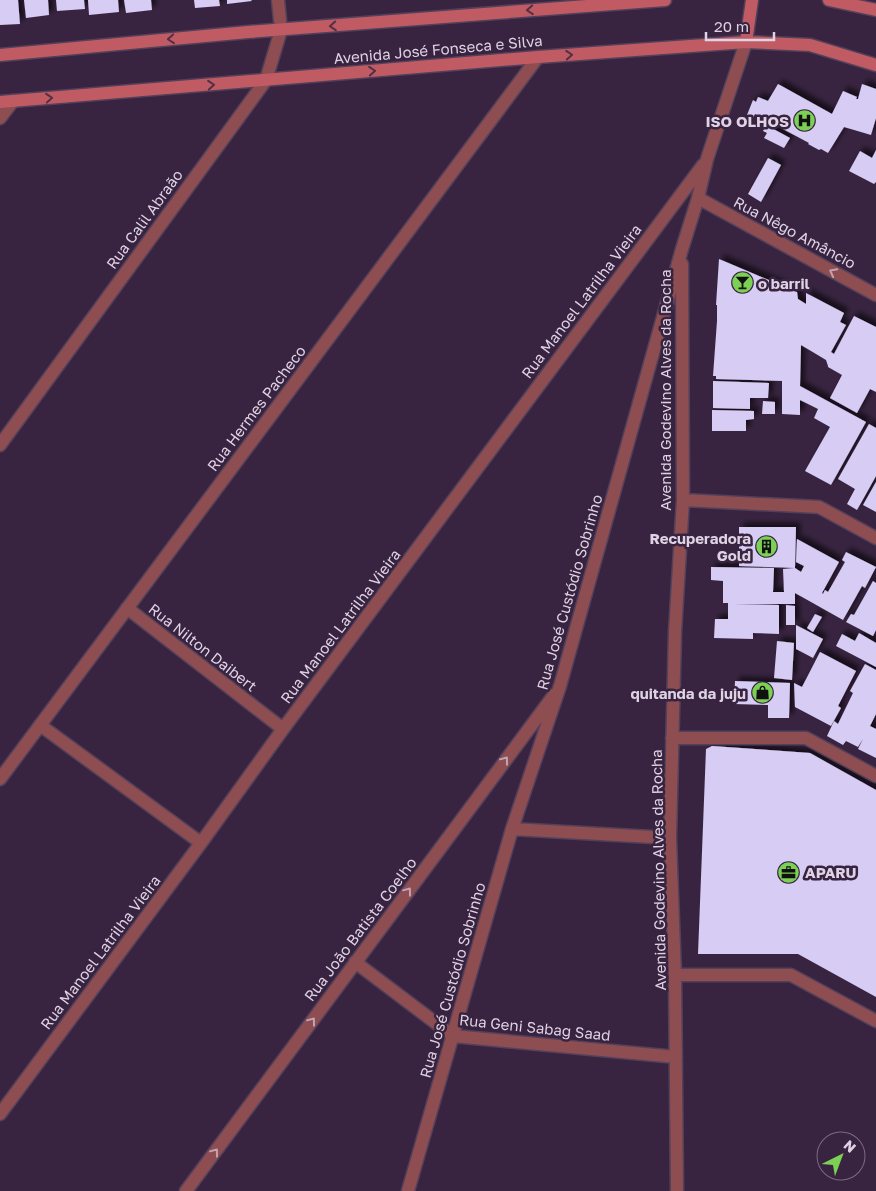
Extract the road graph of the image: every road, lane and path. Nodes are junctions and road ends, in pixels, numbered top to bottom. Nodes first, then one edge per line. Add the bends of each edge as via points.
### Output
1 (278, 0) edge
2 (665, 0) edge
3 (752, 0) edge
4 (829, 0) edge
5 (876, 10) edge
6 (281, 30) junction
7 (746, 42) junction
8 (0, 55) edge
9 (538, 57) junction
10 (876, 65) edge
11 (266, 80) junction
12 (6, 102) edge
13 (0, 118) edge
14 (707, 158) junction
15 (698, 198) junction
16 (682, 249) junction
17 (876, 295) edge
18 (0, 445) edge
19 (683, 500) junction
20 (876, 538) edge
21 (127, 608) junction
22 (560, 686) junction
23 (40, 726) junction
24 (283, 729) junction
25 (672, 738) junction
26 (876, 776) edge
27 (0, 779) edge
28 (512, 830) junction
29 (670, 838) junction
30 (201, 843) junction
31 (355, 962) junction
32 (675, 976) junction
33 (876, 1021) edge
34 (453, 1036) junction
35 (676, 1057) junction
36 (0, 1114) edge
37 (186, 1191) edge
38 (408, 1191) edge
39 (677, 1191) edge

1 - 6 street, Rua Calil Abraão
2 -> 6 main road, Avenida José Fonseca e Silva
3 - 7 main road, Rua José Custódio Sobrinho
4 - 5 main road
6 -> 8 main road, Avenida José Fonseca e Silva
6 - 11 street, Rua Calil Abraão
9 -> 7 main road, Avenida José Fonseca e Silva
7 - 10 main road, Avenida José Fonseca e Silva via 810,45
7 - 14 street, Rua José Custódio Sobrinho
11 -> 9 main road, Avenida José Fonseca e Silva
9 - 21 street, Rua Hermes Pacheco
12 -> 11 main road, Avenida José Fonseca e Silva
11 - 18 street, Rua Calil Abraão
12 - 13 street
14 - 15 street, Rua José Custódio Sobrinho
14 - 24 street, Rua Manoel Latrilha Vieira
15 - 16 street, Rua José Custódio Sobrinho
17 -> 15 street, Rua Nêgo Amâncio
16 - 19 street, Avenida Godevino Alves da Rocha
16 - 22 street, Rua José Custódio Sobrinho
19 - 20 street via 819,507
19 - 25 street, Avenida Godevino Alves da Rocha
21 - 23 street, Rua Hermes Pacheco
21 - 24 street, Rua Nilton Daibert
22 - 28 street, Rua José Custódio Sobrinho
31 -> 22 street, Rua João Batista Coelho
23 - 27 street, Rua Hermes Pacheco
23 - 30 street
24 - 30 street, Rua Manoel Latrilha Vieira
25 - 26 street via 806,738
25 - 29 street, Avenida Godevino Alves da Rocha
28 - 29 street
28 - 34 street, Rua José Custódio Sobrinho
29 - 32 street, Avenida Godevino Alves da Rocha
30 - 36 street, Rua Manoel Latrilha Vieira
31 - 34 street, Rua Geni Sabag Saad
37 -> 31 street, Rua João Batista Coelho
32 - 33 street via 791,975
32 - 35 street, Avenida Godevino Alves da Rocha
34 - 35 street, Rua Geni Sabag Saad
34 - 38 street, Rua José Custódio Sobrinho
35 - 39 street, Avenida Godevino Alves da Rocha

